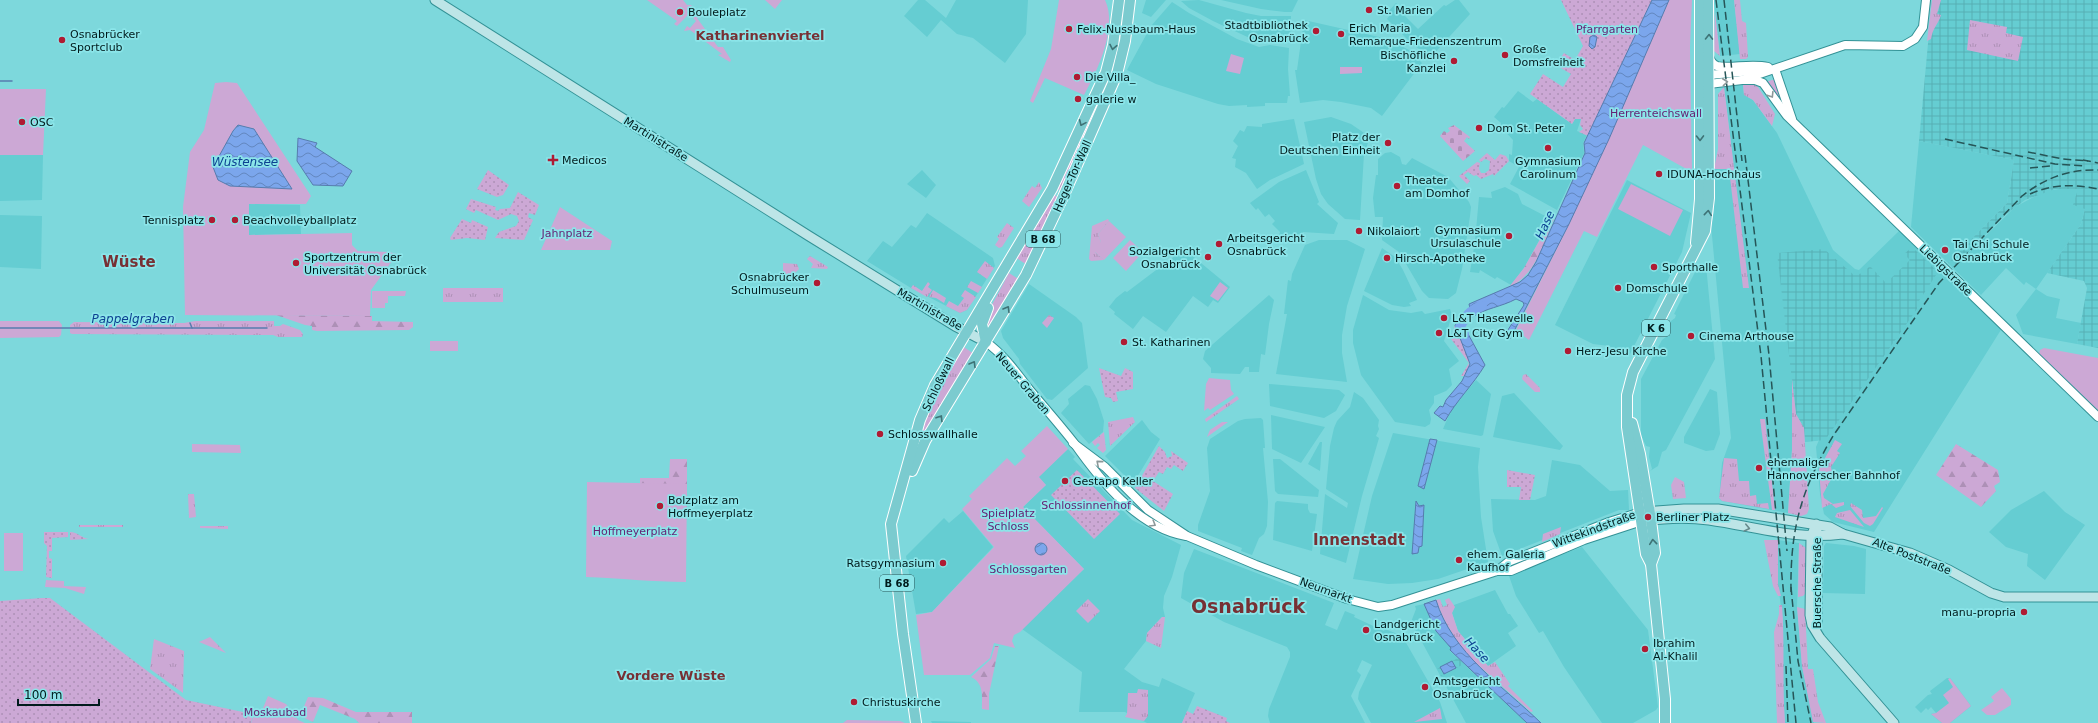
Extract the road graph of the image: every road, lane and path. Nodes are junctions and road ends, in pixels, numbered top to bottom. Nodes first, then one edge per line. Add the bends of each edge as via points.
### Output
1 (435, 0) edge
2 (446, 0) edge
3 (1119, 0) edge
4 (1130, 0) edge
5 (1700, 0) edge
6 (1708, 0) edge
7 (1926, 0) edge
8 (1709, 56) junction
9 (1774, 69) junction
10 (1704, 79) junction
11 (1742, 80) junction
12 (1794, 123) junction
13 (1005, 269) junction
14 (966, 330) junction
15 (986, 342) junction
16 (1627, 410) junction
17 (2098, 418) edge
18 (1646, 515) junction
19 (1816, 524) junction
20 (893, 532) junction
21 (1843, 534) junction
22 (1815, 536) junction
23 (1256, 565) joint
24 (2098, 597) edge
25 (1398, 603) joint
26 (916, 723) edge
27 (1665, 723) edge
28 (1894, 723) edge

1 - 14 main road, Martinistraße via 809,236 955,326
2 - 14 main road, Martinistraße via 958,321
3 -> 13 main road, Heger-Tor-Wall / B 68 via 1113,45 1106,72 1052,188
15 -> 4 main road, Heger-Tor-Wall / B 68 via 1026,276 1114,82 1121,60
5 - 10 main road, K 6
8 -> 6 main road, K 6
7 - 9 street via 1923,27 1915,39 1903,46 1840,45
8 - 9 street via 1711,62 1717,66 1751,64
8 - 10 main road, K 6
9 - 10 street
9 - 11 street
9 - 12 street, Liebigstraße
10 -> 11 street
10 - 16 main road, K 6 via 1700,200 1695,249 1633,372 1628,387
11 -> 12 street, Liebigstraße via 1763,83 1779,108
12 - 17 street, Liebigstraße
13 - 14 main road, Heger-Tor-Wall / B 68
13 - 15 main road via 1002,286 984,318 982,326
14 - 15 main road, Neuer Graben
14 - 20 main road, Schloßwall / B 68 via 935,384 920,420 891,524
20 -> 15 main road, Schloßwall / B 68 via 913,466
15 - 23 street, Neuer Graben via 1006,360 1094,471 1142,517 1169,533 1187,536
16 - 18 main road, K 6 via 1640,454
16 - 18 main road, K 6 via 1630,445 1635,453
18 - 19 main road, Wittekindstraße via 1684,509 1718,509
18 -> 22 main road via 1709,520 1762,531
18 - 25 street, Wittekindstraße via 1609,522 1508,562 1497,571
18 - 27 main road via 1655,553 1651,564 1665,699
19 - 21 main road, Alte Poststraße via 1830,527
19 - 22 main road, Buersche Straße
20 - 26 main road, Schloßwall / B 68 via 892,548
21 - 22 main road, Alte Poststraße
21 - 24 main road, Alte Poststraße via 1870,540 1916,556 2004,597
22 - 28 main road, Buersche Straße via 1817,634
23 - 25 street, Neumarkt via 1365,604 1378,607

